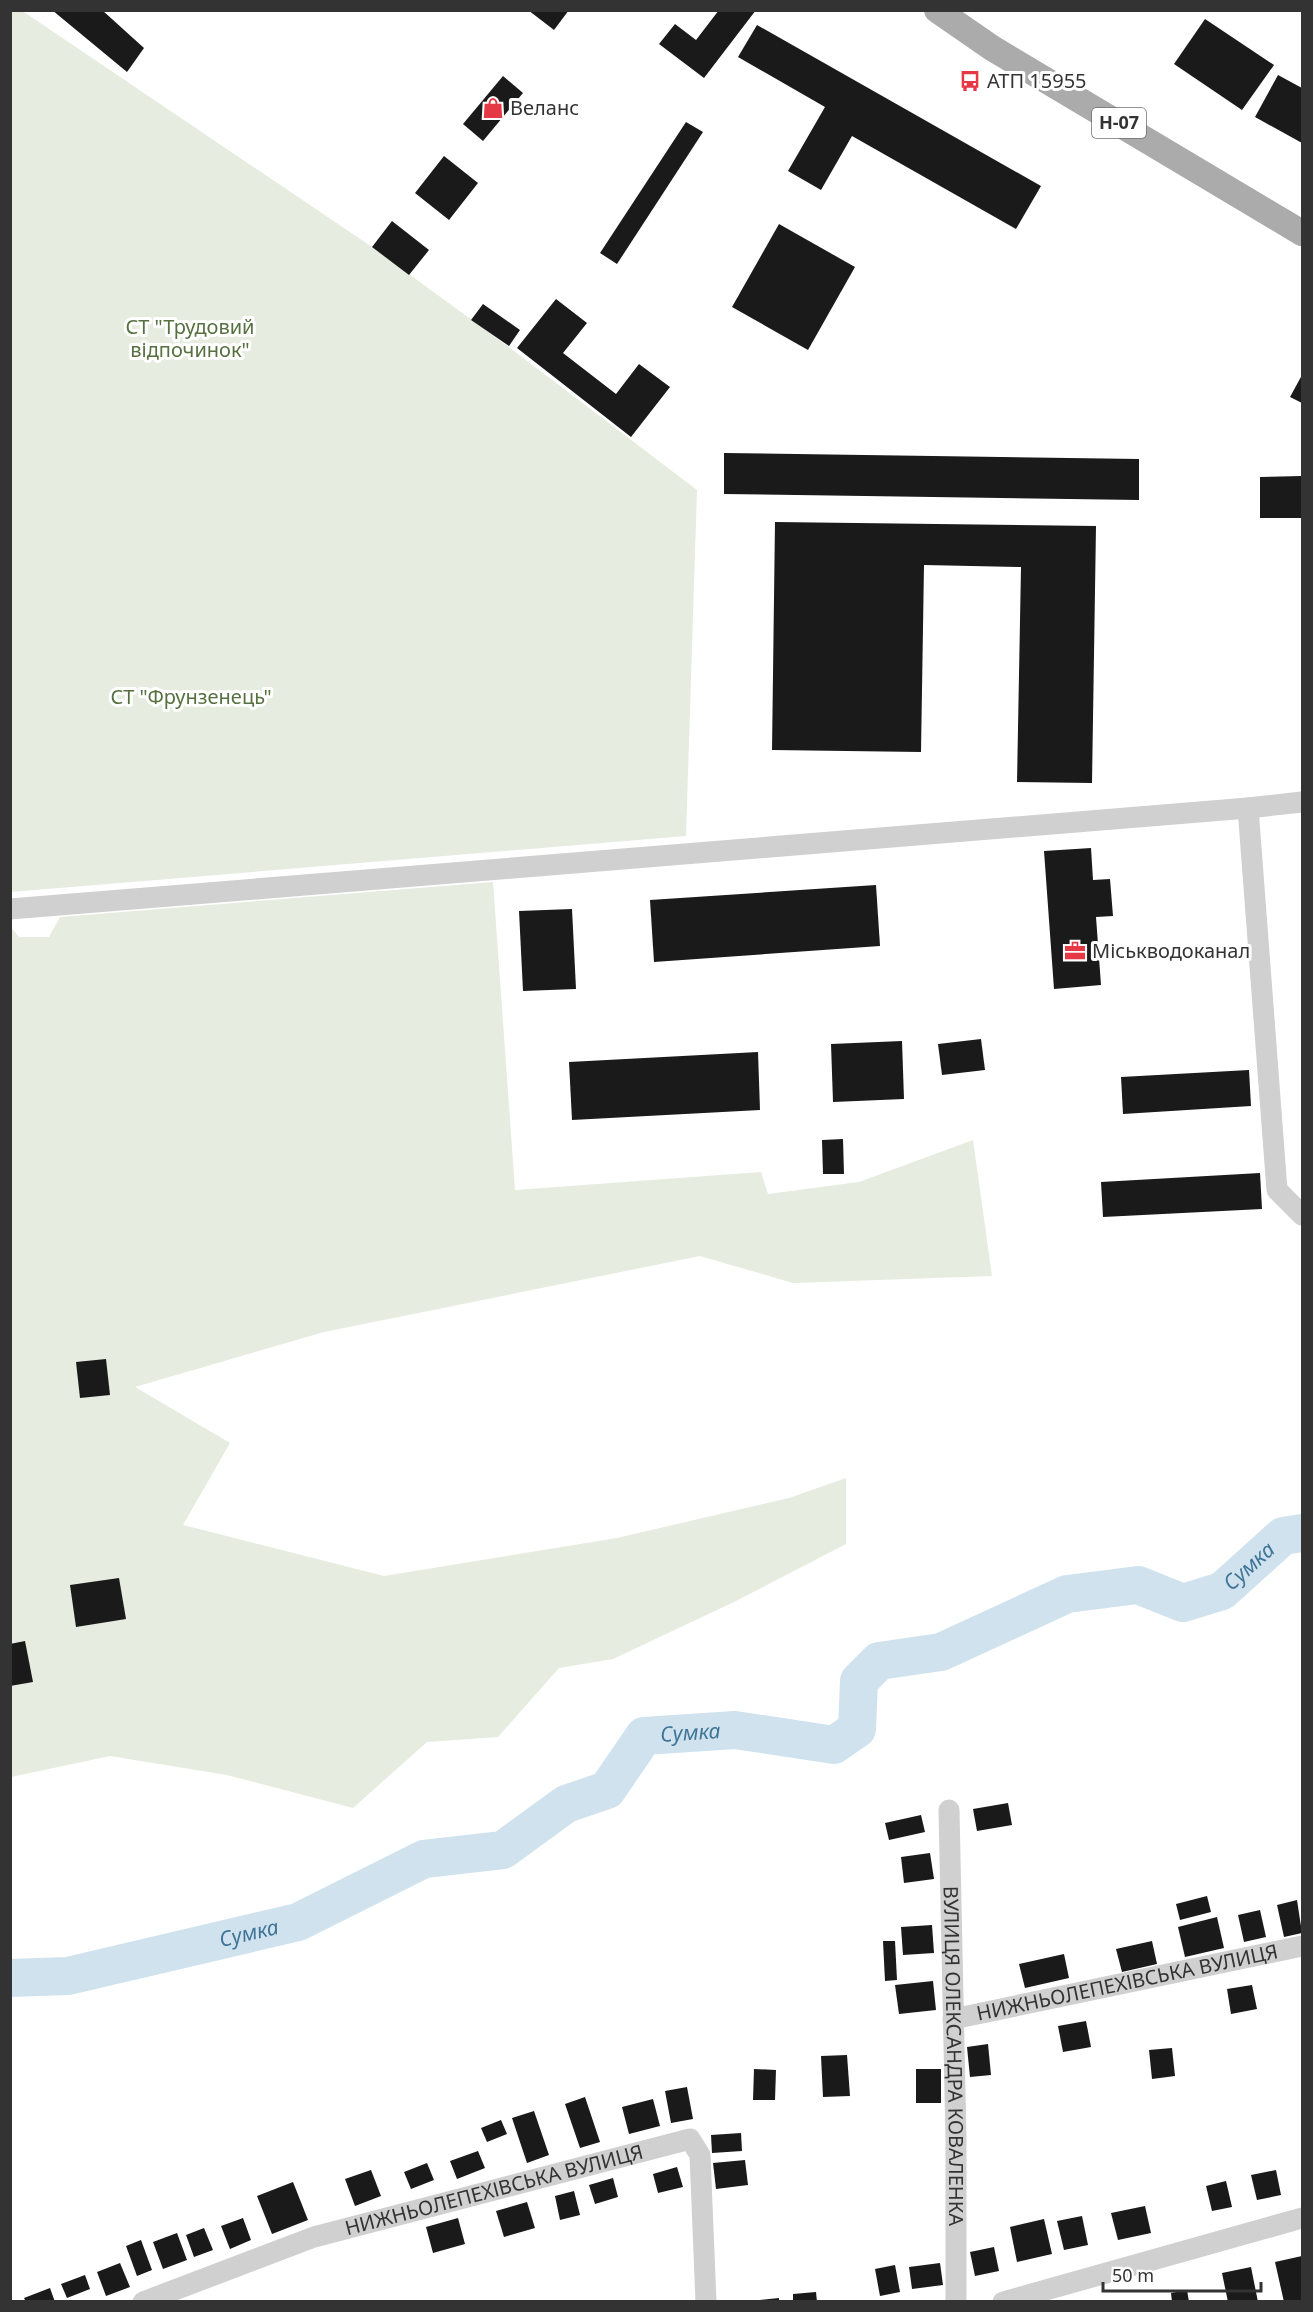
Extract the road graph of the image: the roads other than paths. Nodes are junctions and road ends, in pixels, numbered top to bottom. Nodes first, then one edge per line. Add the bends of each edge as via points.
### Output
1 (937, 10) edge
2 (1302, 233) edge
3 (1302, 802) edge
4 (1248, 808) junction
5 (10, 909) edge
6 (1302, 1215) edge
7 (949, 1810) dead end
8 (1302, 1946) edge
9 (953, 2019) junction
10 (1302, 2218) edge
11 (142, 2301) edge
12 (705, 2301) edge
13 (956, 2301) edge
14 (1003, 2301) edge

1 - 2 main road, Н-07 via 992,48
3 - 4 street
4 - 5 street
4 - 6 street via 1277,1190
7 - 9 street, ВУЛИЦЯ ОЛЕКСАНДРА КОВАЛЕНКА
8 - 9 street, НИЖНЬОЛЕПЕХІВСЬКА ВУЛИЦЯ
9 - 13 street, ВУЛИЦЯ ОЛЕКСАНДРА КОВАЛЕНКА
10 - 14 street
11 - 12 street, НИЖНЬОЛЕПЕХІВСЬКА ВУЛИЦЯ via 314,2237 690,2139 700,2154

